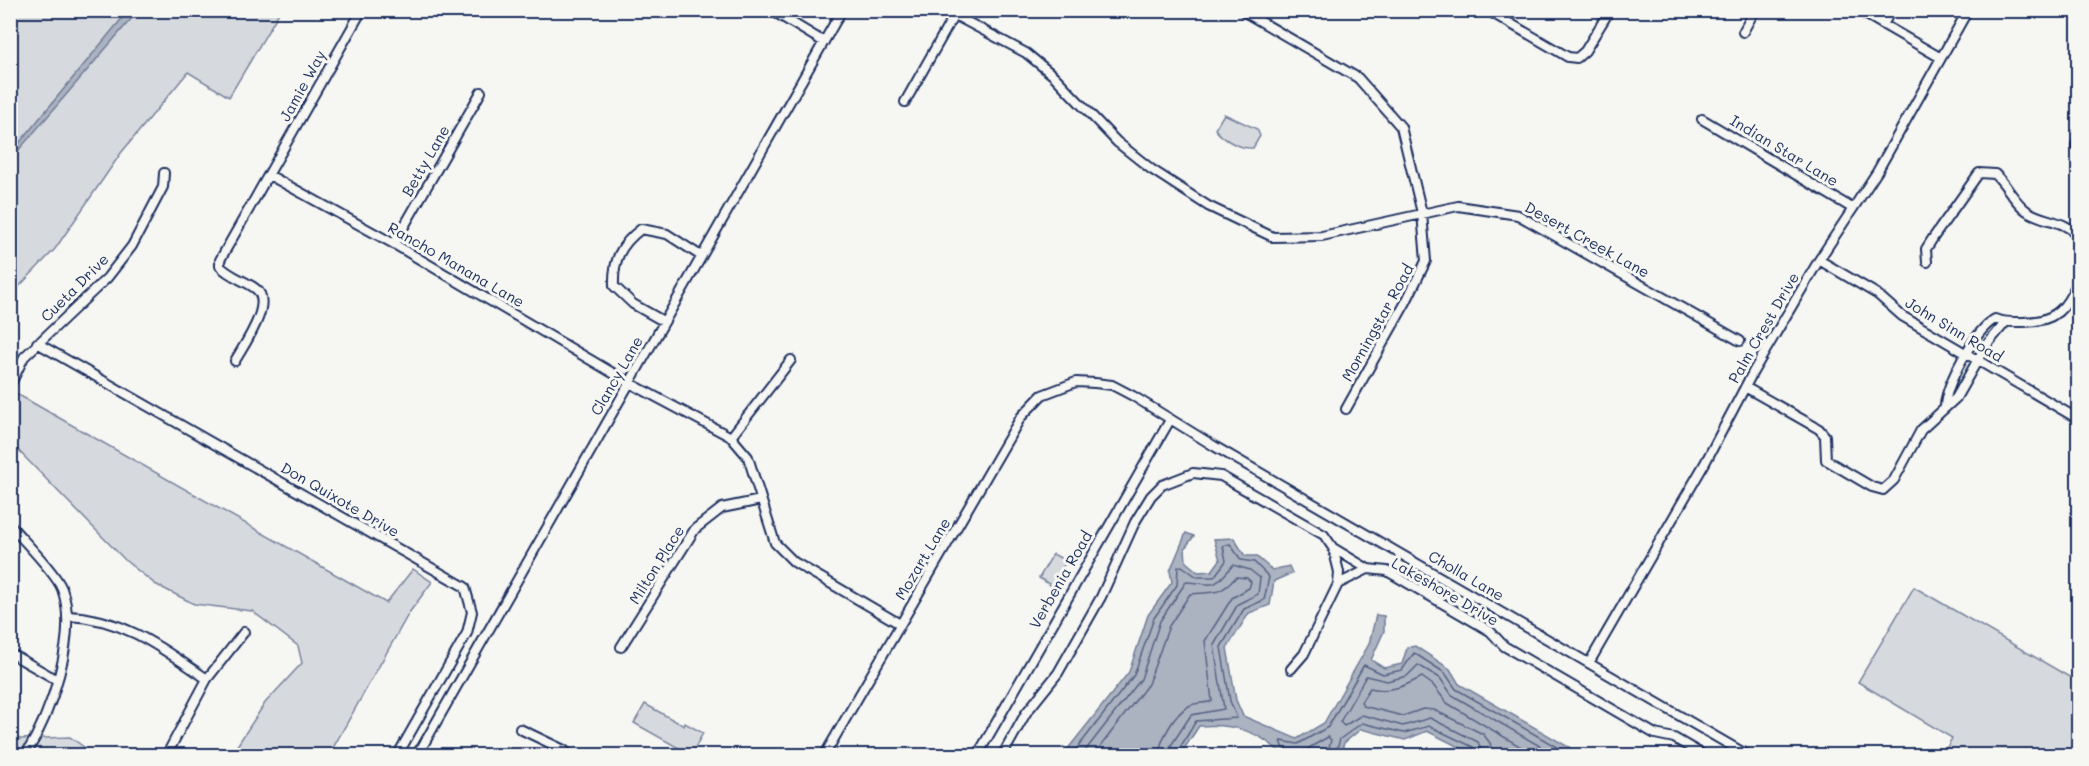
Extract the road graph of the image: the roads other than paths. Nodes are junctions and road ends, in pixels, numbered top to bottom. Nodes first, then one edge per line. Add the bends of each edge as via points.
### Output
1 (362, 10) edge
2 (771, 10) edge
3 (842, 10) edge
4 (945, 10) edge
5 (1240, 10) edge
6 (1487, 10) edge
7 (1610, 10) edge
8 (1755, 10) edge
9 (1858, 10) edge
10 (1878, 10) edge
11 (1891, 10) edge
12 (1968, 10) edge
13 (956, 13) edge
14 (1872, 19) junction
15 (1883, 25) junction
16 (1743, 32) dead end
17 (824, 42) junction
18 (1941, 58) junction
19 (481, 92) dead end
20 (905, 102) dead end
21 (1702, 118) dead end
22 (164, 173) dead end
23 (269, 175) junction
24 (1852, 208) junction
25 (1422, 213) junction
26 (2079, 235) edge
27 (394, 244) junction
28 (701, 256) junction
29 (1819, 260) junction
30 (1927, 262) dead end
31 (2079, 280) edge
32 (663, 321) junction
33 (2005, 323) junction
34 (1740, 341) dead end
35 (37, 343) junction
36 (1967, 354) junction
37 (791, 360) dead end
38 (235, 361) dead end
39 (1978, 361) junction
40 (628, 382) junction
41 (10, 386) edge
42 (1745, 387) junction
43 (1945, 406) junction
44 (1346, 409) dead end
45 (2079, 419) edge
46 (1170, 420) junction
47 (731, 437) junction
48 (761, 500) junction
49 (10, 525) edge
50 (1333, 548) junction
51 (1368, 569) junction
52 (1338, 584) junction
53 (68, 616) junction
54 (900, 624) junction
55 (244, 632) dead end
56 (621, 647) dead end
57 (10, 653) edge
58 (1589, 663) junction
59 (1291, 669) dead end
60 (207, 679) junction
61 (57, 680) junction
62 (520, 729) dead end
63 (418, 752) edge
64 (25, 756) edge
65 (166, 756) edge
66 (397, 756) edge
67 (431, 756) edge
68 (570, 756) edge
69 (824, 756) edge
70 (976, 756) edge
71 (1002, 756) edge
72 (1705, 756) edge
73 (1749, 756) edge

1 - 23 street, Jamie Way
2 - 17 street
3 - 17 street, Clancy Lane
4 - 13 street, Desert Creek Lane
5 - 25 street, Morningstar Road via 1358,78 1401,127
6 - 7 street via 1568,57 1577,58
8 - 16 street
9 - 14 street
10 - 14 street
11 - 15 street
12 - 18 street, Palm Crest Drive
13 - 20 street
13 - 25 street, Desert Creek Lane via 1026,53 1151,170 1208,206 1273,237 1322,236
14 - 15 street
15 - 18 street
17 - 28 street, Clancy Lane
18 - 24 street, Palm Crest Drive
19 - 27 street, Betty Lane
21 - 24 street, Indian Star Lane
22 - 35 street, Cueta Drive via 163,187 132,246 107,278
23 - 27 street, Rancho Manana Lane
23 - 38 street, Jamie Way via 220,260 225,272 258,290 263,298 262,309
24 - 29 street, Palm Crest Drive
25 - 34 street, Desert Creek Lane via 1458,206 1518,215
25 - 44 street, Morningstar Road via 1426,261
26 - 30 street via 2059,221 2024,209 1995,174 1979,173 1932,238 1926,249
27 - 40 street, Rancho Manana Lane
28 - 32 street, Clancy Lane
28 - 32 street via 667,234 641,230 629,238 613,266 614,286 633,304
29 - 36 street, John Sinn Road
29 - 42 street, Palm Crest Drive
31 - 33 street via 2068,301 2046,321
32 - 40 street, Clancy Lane
33 - 36 street via 1995,319 1989,322
33 - 39 street
35 - 41 street, Cueta Drive via 24,357
35 - 66 street, Don Quixote Drive via 465,587 472,612 467,633
36 - 39 street, John Sinn Road
36 - 43 street via 1946,392
37 - 47 street
39 - 43 street via 1956,398
39 - 45 street, John Sinn Road
40 - 47 street, Mozart Lane
40 - 63 street, Clancy Lane
42 - 43 street via 1819,429 1825,436 1826,460 1883,490 1894,480 1921,429
42 - 58 street, Palm Crest Drive
46 - 54 street, Mozart Lane via 1112,385 1076,382 1042,395 1021,417
46 - 58 street, Cholla Lane
46 - 70 street, Verbenia Road
47 - 48 street, Mozart Lane via 748,457
48 - 54 street, Mozart Lane via 775,543 794,562
48 - 56 street, Milton Place via 722,508 695,529
49 - 53 street via 61,587
50 - 51 street, Lakeshore Drive
50 - 52 street
50 - 71 street, Lakeshore Drive via 1324,535 1221,476 1193,473 1162,485 1135,522 1101,597 1058,674 1026,713
51 - 52 street
51 - 72 street, Lakeshore Drive via 1387,571 1490,631 1504,646 1655,734 1674,738
52 - 59 street via 1304,654
53 - 60 street via 124,626
53 - 61 street
54 - 69 street
55 - 60 street
57 - 61 street
58 - 73 street, Cholla Lane
60 - 65 street
61 - 64 street via 39,732
62 - 68 street
63 - 67 street

